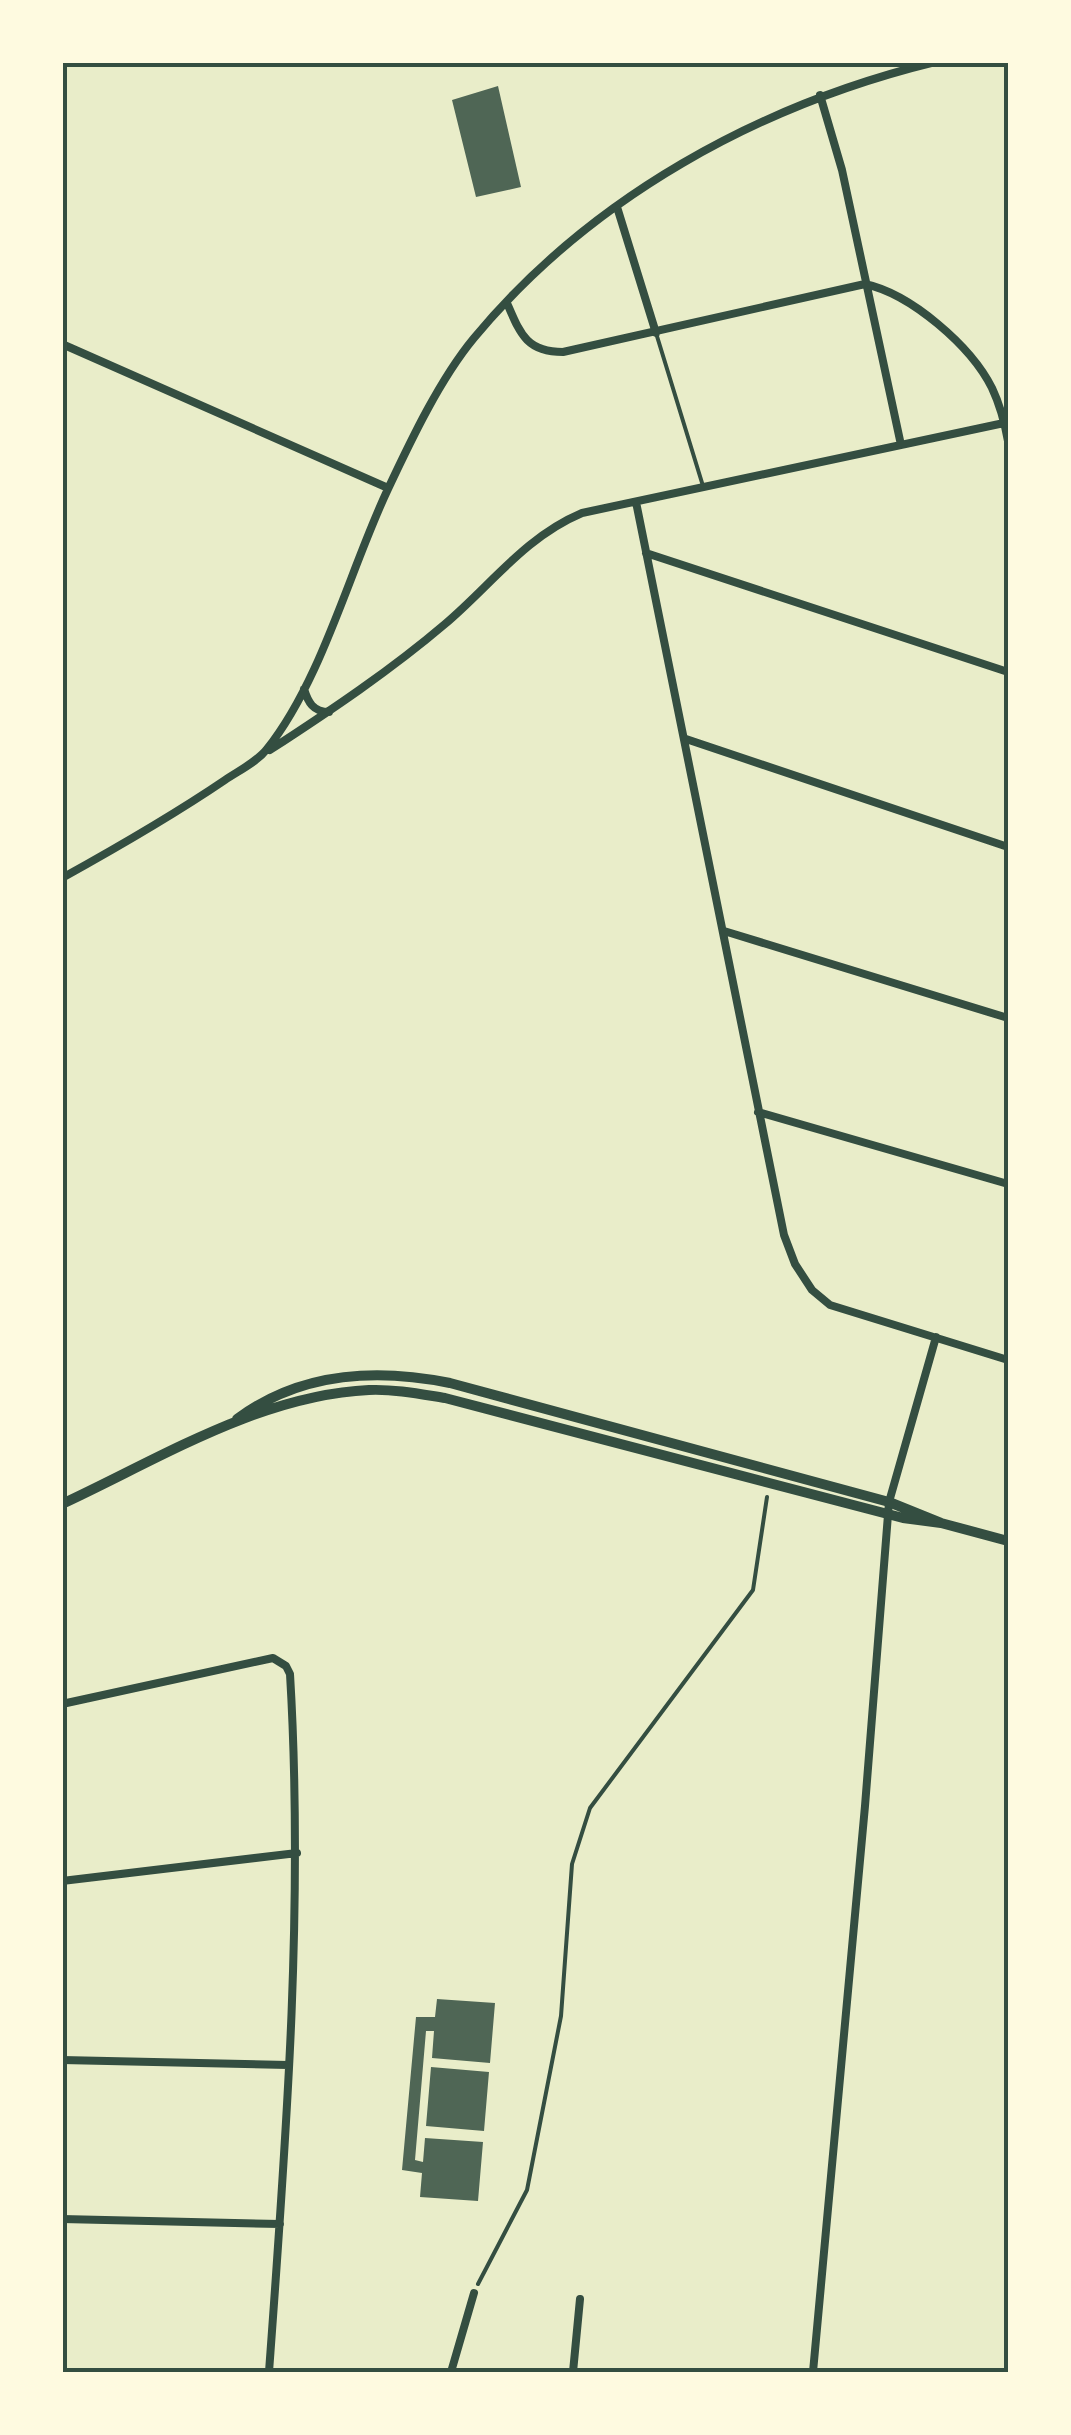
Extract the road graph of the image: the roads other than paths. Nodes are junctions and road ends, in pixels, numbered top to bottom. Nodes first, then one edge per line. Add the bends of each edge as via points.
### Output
1 (884, 62) edge
2 (934, 62) edge
3 (886, 74) junction
4 (820, 95) junction
5 (617, 207) junction
6 (865, 284) junction
7 (507, 302) junction
8 (656, 332) junction
9 (62, 344) edge
10 (1004, 423) junction
11 (1008, 442) edge
12 (901, 445) junction
13 (388, 488) junction
14 (703, 488) junction
15 (636, 502) junction
16 (646, 553) junction
17 (1008, 672) edge
18 (304, 689) junction
19 (329, 712) junction
20 (686, 739) junction
21 (265, 753) junction
22 (1008, 847) edge
23 (62, 878) edge
24 (724, 931) junction
25 (1008, 1018) edge
26 (758, 1112) junction
27 (1008, 1184) edge
28 (936, 1337) junction
29 (1008, 1360) edge
30 (228, 1426) junction
31 (62, 1488) edge
32 (64, 1503) edge
33 (888, 1508) junction
34 (1008, 1541) edge
35 (62, 1704) edge
36 (297, 1853) junction
37 (62, 1881) edge
38 (62, 2060) edge
39 (288, 2065) junction
40 (62, 2218) edge
41 (280, 2224) junction
42 (474, 2293) road end
43 (580, 2300) dead end
44 (269, 2372) edge
45 (452, 2372) edge
46 (572, 2372) edge
47 (812, 2372) edge

1 - 3 street
2 - 3 street
3 - 4 street
4 - 5 street via 698,153
4 - 6 street
5 - 7 street
5 - 8 street
6 - 8 street
6 - 10 street via 940,326 991,386
6 - 12 street
7 - 8 street via 521,336 548,352
7 - 13 street via 472,340
8 - 14 lane
9 - 13 street
10 - 11 street
10 - 12 street
12 - 14 street
13 - 18 street
14 - 15 street
15 - 16 street
15 - 19 street via 556,524 445,624
16 - 17 street
16 - 20 street
18 - 19 street via 314,708
18 - 21 street
19 - 21 street
20 - 22 street
20 - 24 street
21 - 23 street via 174,815
24 - 25 street
24 - 26 street
26 - 27 street
26 - 28 street via 784,1234 812,1290 830,1305
28 - 29 street
28 - 33 street
30 - 32 street
30 - 33 street via 336,1393 408,1392
30 - 33 street via 310,1383 409,1375
31 - 32 street
33 - 34 street
33 - 47 street
35 - 36 street via 273,1658 286,1666
36 - 37 street
36 - 39 street
38 - 39 street
39 - 41 street
40 - 41 street
41 - 44 street
42 - 45 street
43 - 46 street

